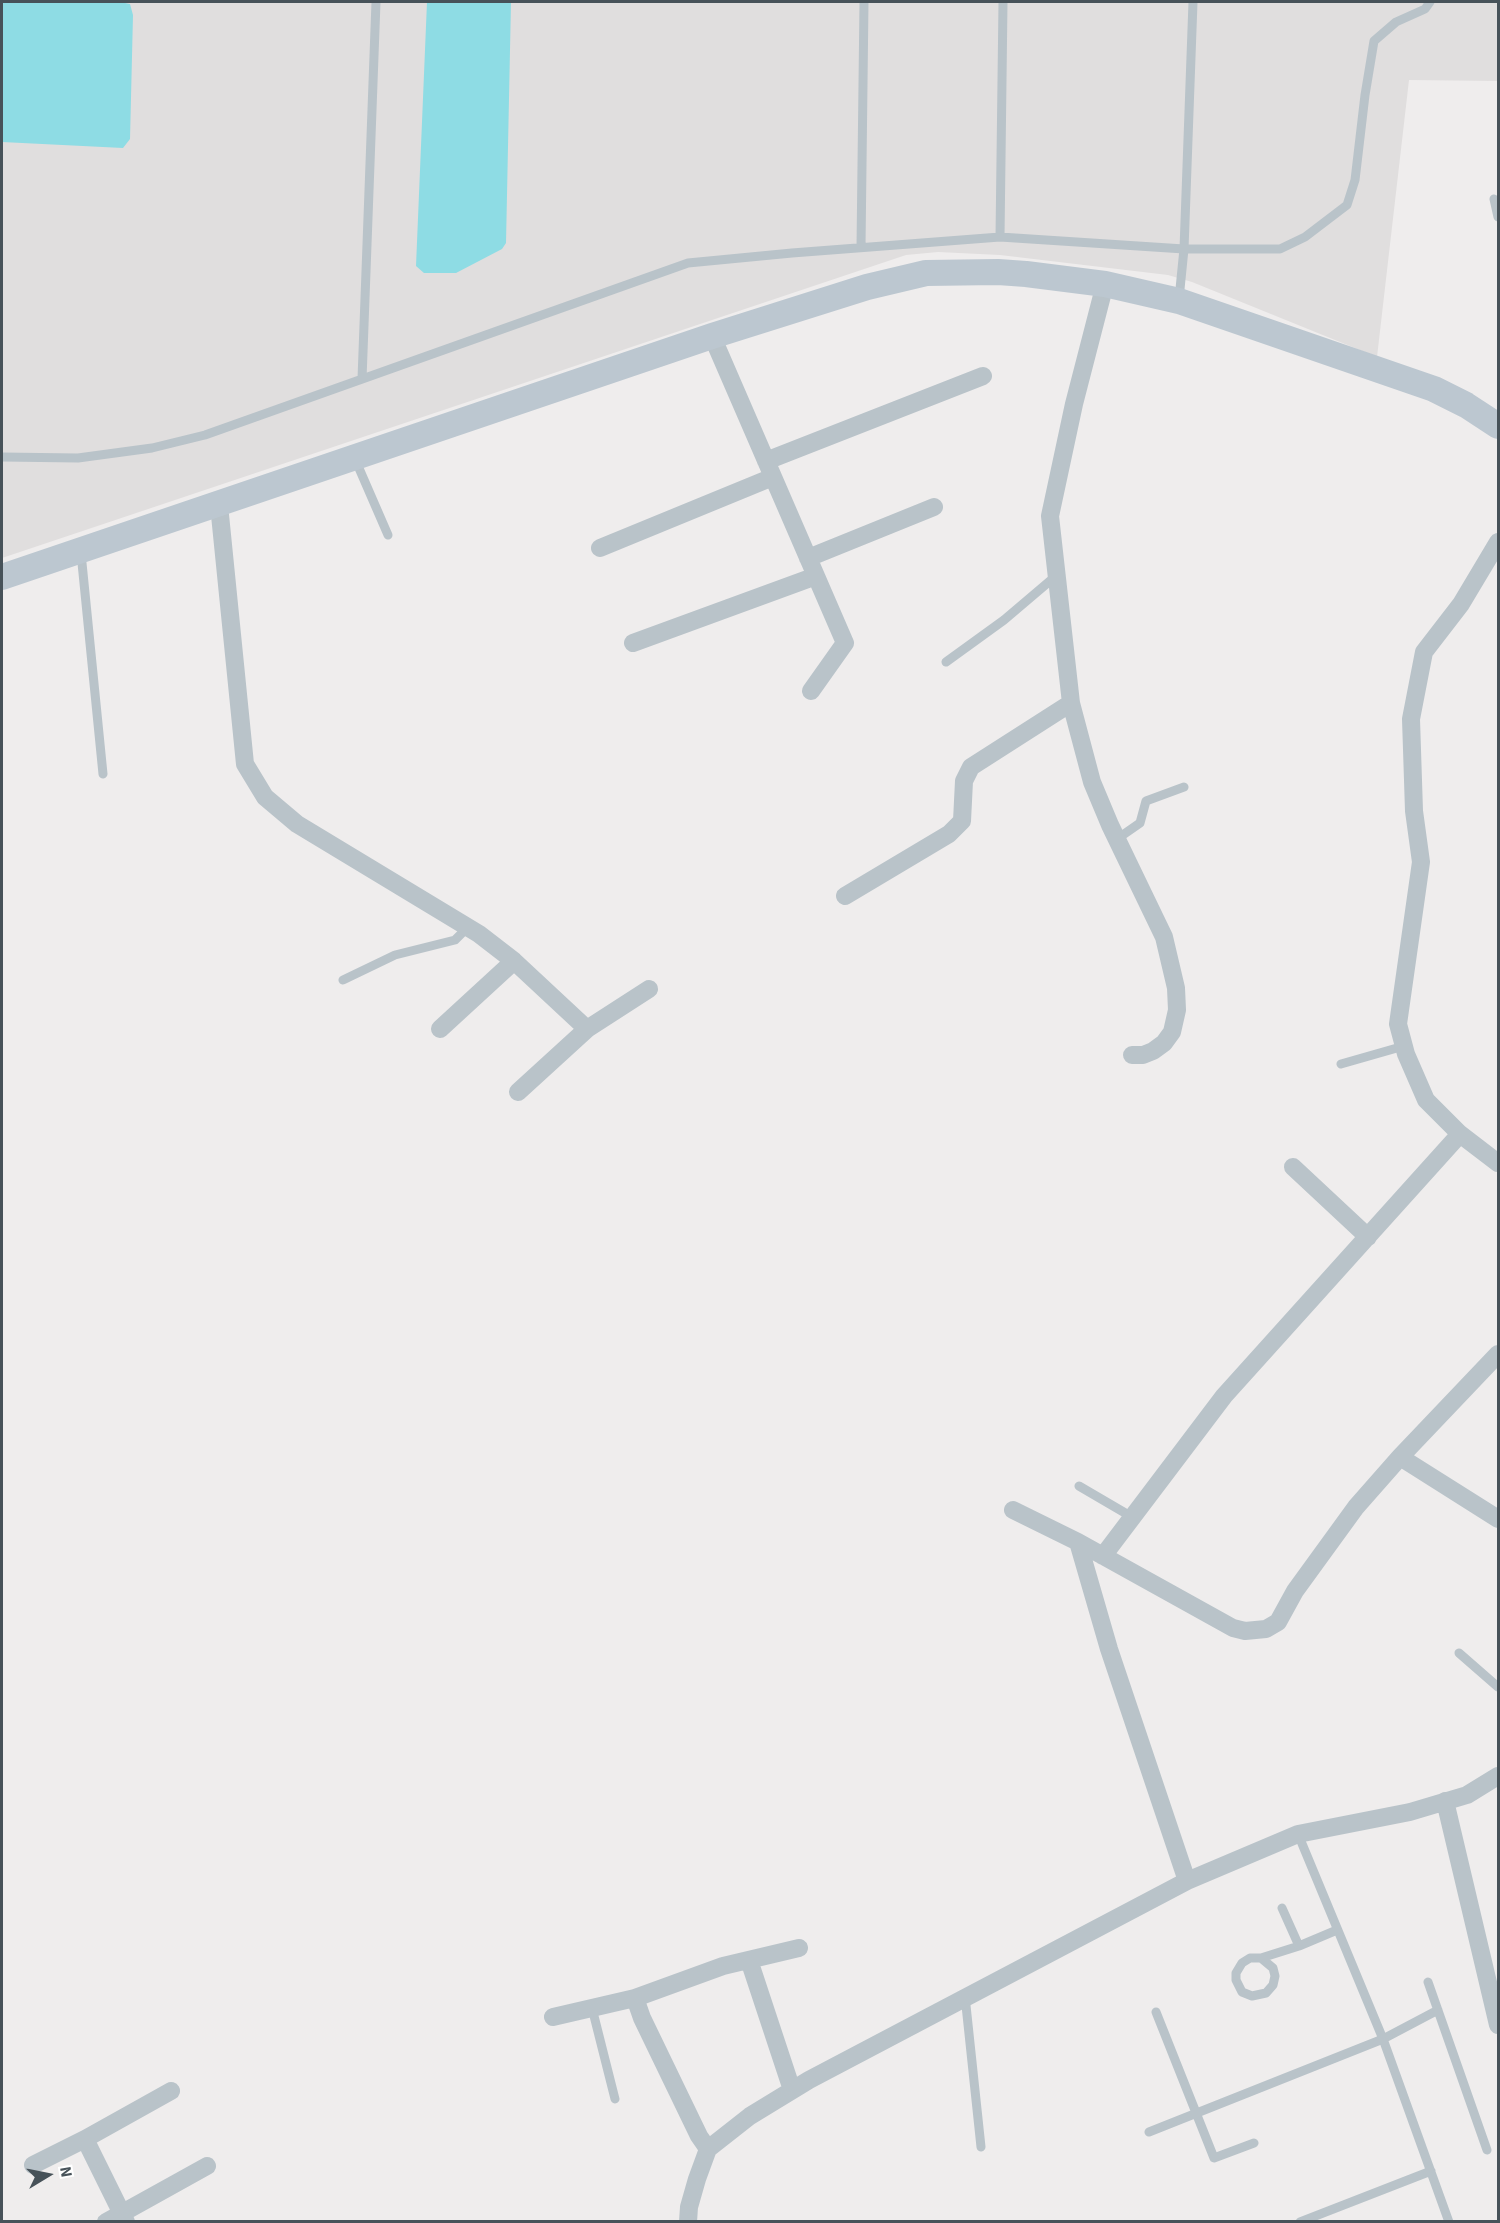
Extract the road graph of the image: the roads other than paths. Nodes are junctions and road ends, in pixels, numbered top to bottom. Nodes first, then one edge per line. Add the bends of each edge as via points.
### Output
1 (376, 2) edge
2 (864, 2) edge
3 (1003, 2) edge
4 (1193, 2) edge
5 (1430, 2) edge
6 (1494, 198) dead end
7 (1498, 217) edge
8 (1000, 237) junction
9 (861, 247) junction
10 (1184, 249) junction
11 (1105, 284) junction
12 (1179, 301) junction
13 (712, 336) junction
14 (983, 376) dead end
15 (362, 379) junction
16 (1498, 426) edge
17 (354, 456) junction
18 (2, 457) edge
19 (770, 469) junction
20 (219, 505) junction
21 (934, 507) dead end
22 (388, 535) dead end
23 (1498, 542) edge
24 (600, 549) dead end
25 (81, 550) junction
26 (808, 558) junction
27 (1057, 575) junction
28 (816, 576) junction
29 (2, 577) edge
30 (633, 643) dead end
31 (946, 662) dead end
32 (811, 691) dead end
33 (1071, 703) junction
34 (104, 774) dead end
35 (1184, 787) dead end
36 (1117, 839) junction
37 (845, 896) dead end
38 (468, 927) junction
39 (514, 961) junction
40 (343, 980) dead end
41 (649, 989) dead end
42 (440, 1029) dead end
43 (587, 1029) junction
44 (1404, 1046) junction
45 (1132, 1055) dead end
46 (1341, 1064) dead end
47 (518, 1092) dead end
48 (1460, 1134) junction
49 (1498, 1163) edge
50 (1293, 1167) dead end
51 (1368, 1237) junction
52 (1498, 1354) edge
53 (1400, 1457) junction
54 (1079, 1486) dead end
55 (1013, 1510) dead end
56 (1132, 1517) junction
57 (1498, 1519) edge
58 (1078, 1542) junction
59 (1103, 1556) junction
60 (1459, 1653) dead end
61 (1498, 1687) edge
62 (1498, 1776) edge
63 (1445, 1801) junction
64 (1298, 1834) junction
65 (1187, 1881) junction
66 (1282, 1908) dead end
67 (1337, 1930) junction
68 (1299, 1946) junction
69 (799, 1948) dead end
70 (1261, 1958) junction
71 (749, 1960) junction
72 (1428, 1982) dead end
73 (965, 1996) junction
74 (635, 1998) junction
75 (592, 2008) junction
76 (1438, 2010) junction
77 (1156, 2012) dead end
78 (553, 2017) dead end
79 (1498, 2025) edge
80 (1383, 2039) junction
81 (792, 2090) junction
82 (171, 2091) dead end
83 (615, 2099) dead end
84 (1196, 2112) junction
85 (1149, 2132) dead end
86 (85, 2139) junction
87 (1254, 2143) dead end
88 (981, 2147) dead end
89 (708, 2149) junction
90 (1488, 2150) dead end
91 (33, 2165) dead end
92 (207, 2166) dead end
93 (1431, 2170) junction
94 (118, 2218) edge
95 (688, 2222) edge
96 (1300, 2222) edge
97 (1449, 2222) edge

1 - 15 lane
2 - 9 lane
3 - 8 lane
4 - 10 lane
5 - 10 lane via 1425,9 1396,22 1374,41 1355,180 1347,205 1305,237 1280,249
6 - 7 lane
8 - 9 lane
8 - 10 lane
9 - 15 lane via 688,263
10 - 12 lane
11 - 12 street
11 - 13 street via 998,272 926,273 867,287
11 - 27 street via 1050,516
12 - 16 street via 1434,389
13 - 17 street
13 - 19 street
14 - 19 street
15 - 18 lane via 205,435 152,448 78,458
17 - 20 street
17 - 22 lane
19 - 24 street
19 - 26 street
20 - 25 street
20 - 38 street via 245,764 265,796 297,824
21 - 26 street
23 - 44 street via 1461,604 1424,652 1411,719 1414,811 1421,862 1398,1014
25 - 29 street
25 - 34 lane
26 - 28 street
27 - 31 lane
27 - 33 street
28 - 30 street
28 - 32 street via 845,643
33 - 36 street via 1092,782
33 - 37 street via 971,767 964,781 962,821 949,834
35 - 36 lane via 1146,801 1140,823
36 - 45 street via 1164,937 1177,1010 1172,1032 1164,1043 1143,1055
38 - 39 street
38 - 40 lane via 455,940 395,955
39 - 42 street
39 - 43 street
41 - 43 street
43 - 47 street
44 - 46 lane
44 - 48 street via 1426,1100
48 - 49 street
48 - 51 street
50 - 51 street
51 - 56 street via 1224,1396
52 - 53 street
53 - 57 street
53 - 59 street via 1356,1507 1295,1591 1278,1622 1266,1629 1233,1628
54 - 56 lane
55 - 58 street
56 - 59 street
58 - 59 street
58 - 65 street
60 - 61 lane
62 - 63 street via 1474,1791
63 - 64 street via 1410,1812
63 - 79 street
64 - 65 street
64 - 67 lane
65 - 73 street
66 - 68 lane
67 - 68 lane
67 - 80 lane
68 - 70 lane
69 - 71 street
70 - 70 lane via 1250,1958 1236,1973 1240,1989 1252,1996 1266,1993 1273,1985 1273,1968
71 - 74 street
71 - 81 street
72 - 76 lane
73 - 81 street
73 - 88 lane
74 - 75 street
74 - 89 street
75 - 78 street
75 - 83 lane
76 - 80 lane
76 - 90 lane
77 - 84 lane
80 - 84 lane
80 - 93 lane
81 - 89 street
82 - 86 street
84 - 85 lane
84 - 87 lane via 1214,2158
86 - 91 street
86 - 94 street
89 - 95 street
92 - 94 street
93 - 96 lane
93 - 97 lane

